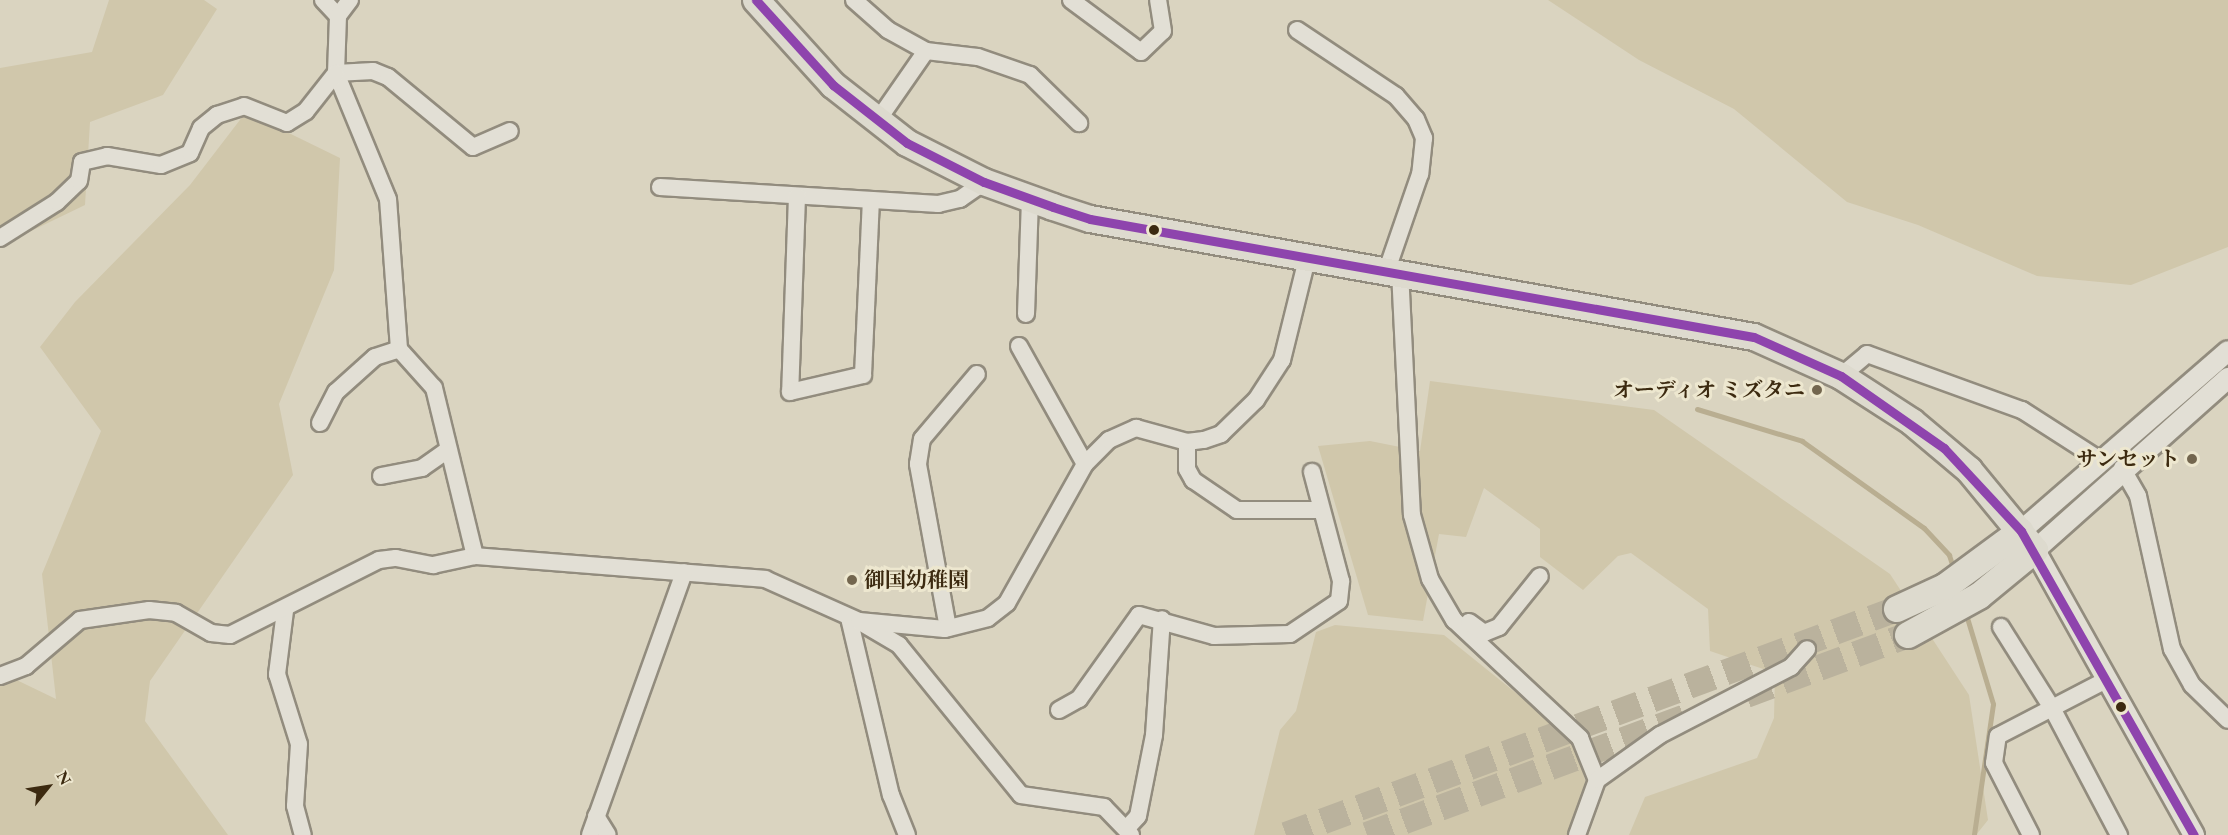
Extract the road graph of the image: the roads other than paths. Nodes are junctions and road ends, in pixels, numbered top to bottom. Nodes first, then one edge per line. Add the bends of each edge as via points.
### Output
1 (323, 0) edge
2 (350, 0) edge
3 (756, 0) edge
4 (854, 0) edge
5 (1071, 0) edge
6 (1158, 0) edge
7 (338, 16) junction
8 (1297, 30) dead end
9 (926, 51) junction
10 (336, 73) junction
11 (878, 120) junction
12 (1079, 123) dead end
13 (510, 131) dead end
14 (984, 182) junction
15 (660, 187) dead end
16 (796, 196) junction
17 (1030, 199) junction
18 (871, 200) junction
19 (0, 238) edge
20 (1308, 255) junction
21 (1394, 270) junction
22 (1026, 314) dead end
23 (1019, 345) dead end
24 (399, 349) junction
25 (2228, 351) edge
26 (977, 374) dead end
27 (1841, 376) junction
28 (2228, 378) edge
29 (320, 423) dead end
30 (1187, 442) junction
31 (448, 450) junction
32 (2100, 460) junction
33 (1085, 464) junction
34 (2122, 468) junction
35 (1312, 472) dead end
36 (381, 476) dead end
37 (1318, 510) junction
38 (2028, 541) junction
39 (475, 556) junction
40 (684, 572) junction
41 (1540, 576) dead end
42 (1897, 609) tunnel mouth
43 (285, 611) junction
44 (1162, 619) junction
45 (854, 620) junction
46 (1454, 620) junction
47 (2001, 627) dead end
48 (948, 628) junction
49 (1908, 635) tunnel mouth
50 (1808, 649) dead end
51 (0, 676) edge
52 (2106, 680) junction
53 (2052, 708) junction
54 (1059, 710) dead end
55 (2228, 720) edge
56 (1597, 780) junction
57 (596, 816) junction
58 (1129, 832) edge
59 (303, 835) edge
60 (590, 835) edge
61 (608, 835) edge
62 (907, 835) edge
63 (1577, 835) edge
64 (2031, 835) edge
65 (2119, 835) edge
66 (2194, 835) edge

1 - 7 street
2 - 7 street
3 - 11 main road via 833,85
4 - 9 street via 888,30
5 - 6 street via 1141,52 1163,31
7 - 10 street
8 - 21 street via 1396,96 1416,119 1424,138 1420,174
9 - 11 street
9 - 12 street via 978,57 1030,75
10 - 13 street via 373,71 388,77 473,147
10 - 19 street via 306,111 287,123 244,106 217,115 201,128 190,153 161,165 107,156 82,162 79,181 57,202
10 - 24 street via 388,199
11 - 14 main road via 907,143
14 - 17 main road
14 - 18 street via 960,199 938,204
15 - 16 street
16 - 18 street
16 - 18 street via 790,392 863,375
17 - 20 main road via 1090,219
17 - 22 street
20 - 21 main road
20 - 30 street via 1282,360 1267,385 1221,434
21 - 27 main road via 1754,337
21 - 46 street via 1412,515 1430,579
23 - 33 street
24 - 29 street via 375,357 336,392
24 - 31 street via 434,388
25 - 32 street
26 - 48 street via 922,439 918,464
27 - 32 street via 1867,354 2022,410
27 - 38 main road via 1944,448
28 - 34 street
30 - 33 street via 1136,428 1120,432
30 - 37 street via 1187,469 1194,480 1237,510
31 - 36 street via 423,468
31 - 39 street
32 - 38 street
33 - 48 street via 1007,603 988,618
34 - 38 street
34 - 55 street via 2138,496 2153,583 2172,649 2192,685
35 - 37 street
37 - 44 street via 1341,581 1339,601 1317,617 1290,634 1214,636
38 - 42 main road
38 - 49 main road via 1979,596
38 - 52 street
39 - 40 street
39 - 43 street via 433,566 379,560
40 - 45 street via 765,579
40 - 57 street
41 - 46 street via 1499,627 1484,633 1461,615
43 - 51 street via 230,635 211,633 176,614 148,610 80,620 26,666
43 - 59 street via 276,674 299,744 296,806
44 - 54 street via 1139,615 1129,622 1078,699
44 - 58 street via 1154,735 1138,816
45 - 48 street
45 - 58 street via 899,645 1021,795 1104,807
45 - 62 street via 891,795
46 - 56 street via 1564,719 1580,738
47 - 53 street
50 - 56 street via 1791,667 1660,735
52 - 53 street
52 - 66 street
53 - 64 street via 1998,736 1993,746 1994,763
53 - 65 street
56 - 63 street
57 - 60 street
57 - 61 street

